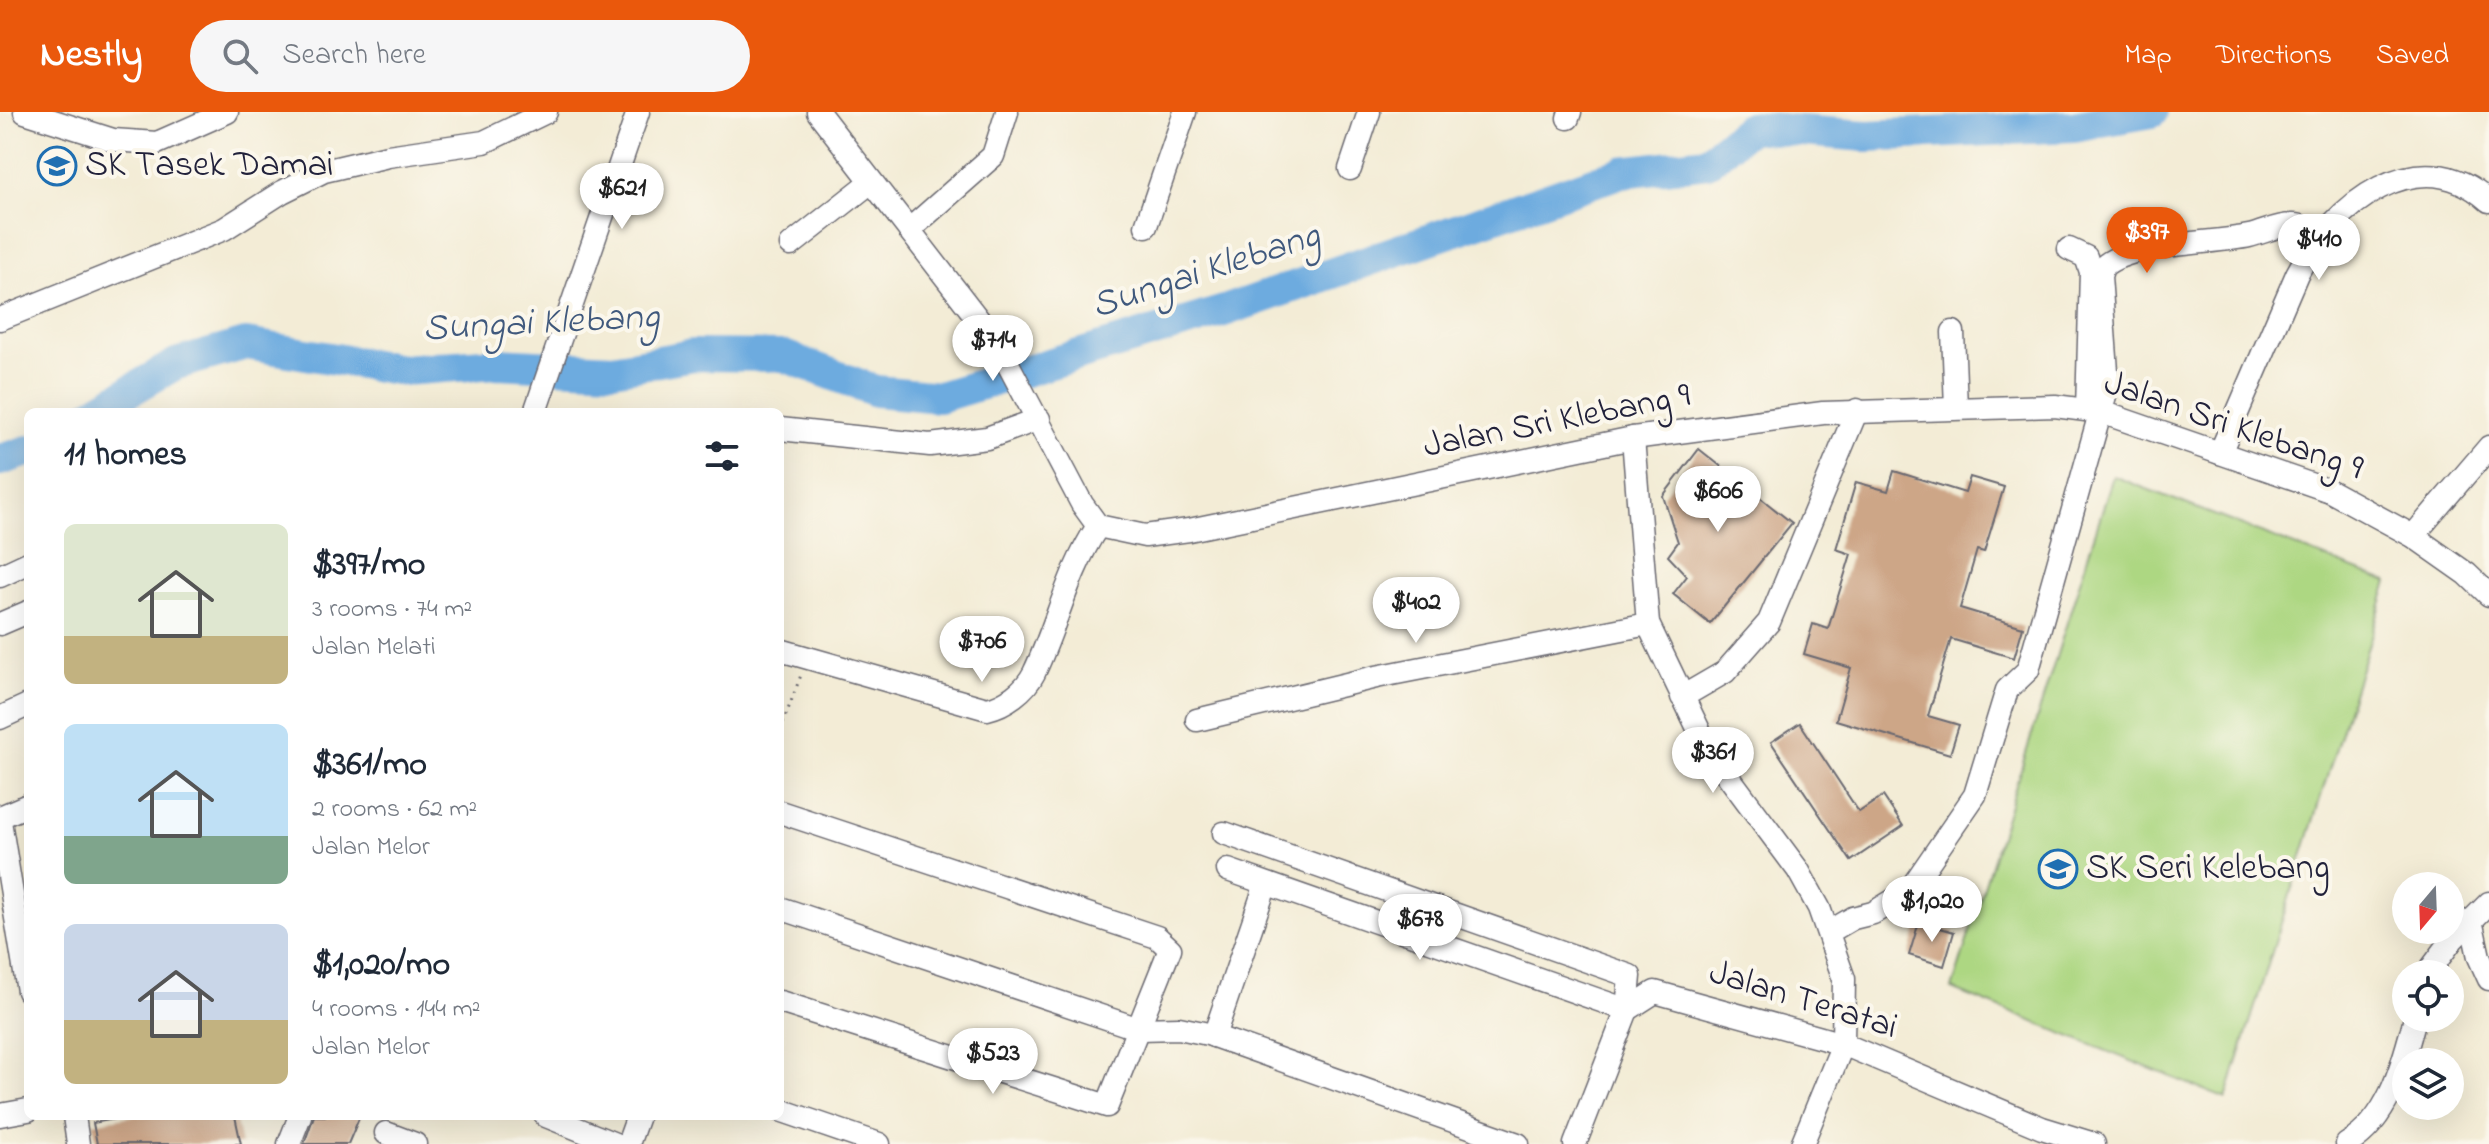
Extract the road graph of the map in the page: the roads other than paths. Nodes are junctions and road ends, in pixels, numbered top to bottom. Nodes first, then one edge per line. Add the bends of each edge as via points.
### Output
1 (25, 112) edge
2 (227, 112) edge
3 (546, 112) edge
4 (638, 112) edge
5 (818, 112) edge
6 (1007, 112) edge
7 (1185, 112) edge
8 (1369, 112) edge
9 (1350, 169) dead end
10 (871, 182) junction
11 (2489, 201) edge
12 (1146, 226) dead end
13 (909, 230) junction
14 (2318, 238) junction
15 (791, 245) dead end
16 (2069, 249) dead end
17 (0, 319) edge
18 (1953, 332) dead end
19 (537, 408) edge
20 (1956, 408) junction
21 (1857, 410) junction
22 (2094, 411) junction
23 (1039, 419) junction
24 (784, 429) edge
25 (1633, 438) junction
26 (2489, 447) edge
27 (2220, 453) junction
28 (1098, 526) junction
29 (2413, 536) junction
30 (24, 565) edge
31 (0, 576) edge
32 (2489, 595) edge
33 (24, 614) edge
34 (0, 624) edge
35 (1648, 624) junction
36 (784, 651) edge
37 (1682, 697) junction
38 (24, 707) edge
39 (0, 718) edge
40 (1197, 720) dead end
41 (24, 807) edge
42 (784, 813) edge
43 (0, 819) edge
44 (1224, 833) dead end
45 (1228, 870) dead end
46 (1266, 884) junction
47 (2489, 903) edge
48 (784, 909) edge
49 (2471, 920) junction
50 (1829, 932) junction
51 (2438, 960) edge
52 (24, 966) edge
53 (2489, 979) edge
54 (784, 1003) edge
55 (1627, 1010) junction
56 (1139, 1029) junction
57 (2411, 1032) edge
58 (1214, 1036) junction
59 (1843, 1044) junction
60 (24, 1111) edge
61 (784, 1111) edge
62 (0, 1115) edge
63 (75, 1120) edge
64 (298, 1120) edge
65 (556, 1120) edge
66 (637, 1120) edge
67 (387, 1131) edge
68 (78, 1144) edge
69 (289, 1144) edge
70 (415, 1144) edge
71 (615, 1144) edge
72 (628, 1144) edge
73 (879, 1144) edge
74 (1518, 1144) edge
75 (1575, 1144) edge
76 (1802, 1144) edge
77 (2094, 1144) edge
78 (2347, 1144) edge

1 - 2 street via 113,140 157,143
3 - 17 street via 484,142 324,171 224,229
4 - 19 street
5 - 10 street
6 - 13 street via 993,156
7 - 12 street
8 - 9 street
10 - 13 street
10 - 15 street
11 - 14 street via 2455,179 2412,176 2358,201
13 - 23 street via 998,345
14 - 22 street via 2301,226 2283,225 2106,263 2100,276 2109,377
14 - 27 street via 2297,274
16 - 22 street via 2086,257 2091,272
18 - 20 street
20 - 21 street, Jalan Sri Klebang 9
20 - 22 street, Jalan Sri Klebang 9
21 - 25 street, Jalan Sri Klebang 9
21 - 37 street via 1769,622 1725,672
22 - 27 street, Jalan Sri Klebang 9
22 - 50 street via 2030,665 2007,690 1975,795 1904,896
23 - 24 street via 987,438 930,445
23 - 28 street
25 - 28 street, Jalan Sri Klebang 9 via 1189,530 1145,536
25 - 35 street
26 - 29 street
27 - 29 street, Jalan Sri Klebang 9 via 2330,491
28 - 36 street via 1075,566 1033,675 999,706 987,709
29 - 32 street, Jalan Sri Klebang 9
30 - 31 street
33 - 34 street
35 - 37 street
35 - 40 street via 1376,677
37 - 50 street via 1708,749 1798,870
38 - 39 street
41 - 43 street
42 - 56 street via 1157,937 1170,956
43 - 52 street
44 - 55 street via 1630,976
45 - 46 street
46 - 55 street
46 - 58 street
47 - 49 street
48 - 56 street
49 - 51 street
49 - 53 street
50 - 59 street via 1844,979
54 - 56 street via 1101,1107 1112,1101
55 - 59 street, Jalan Teratai via 1655,992
55 - 75 street
56 - 58 street via 1179,1028
57 - 78 street via 2399,1075 2367,1133
58 - 74 street
59 - 76 street
59 - 77 street, Jalan Teratai via 2042,1128
60 - 62 street
61 - 73 street
63 - 68 street
64 - 69 street
65 - 71 street
66 - 72 street
67 - 70 street

